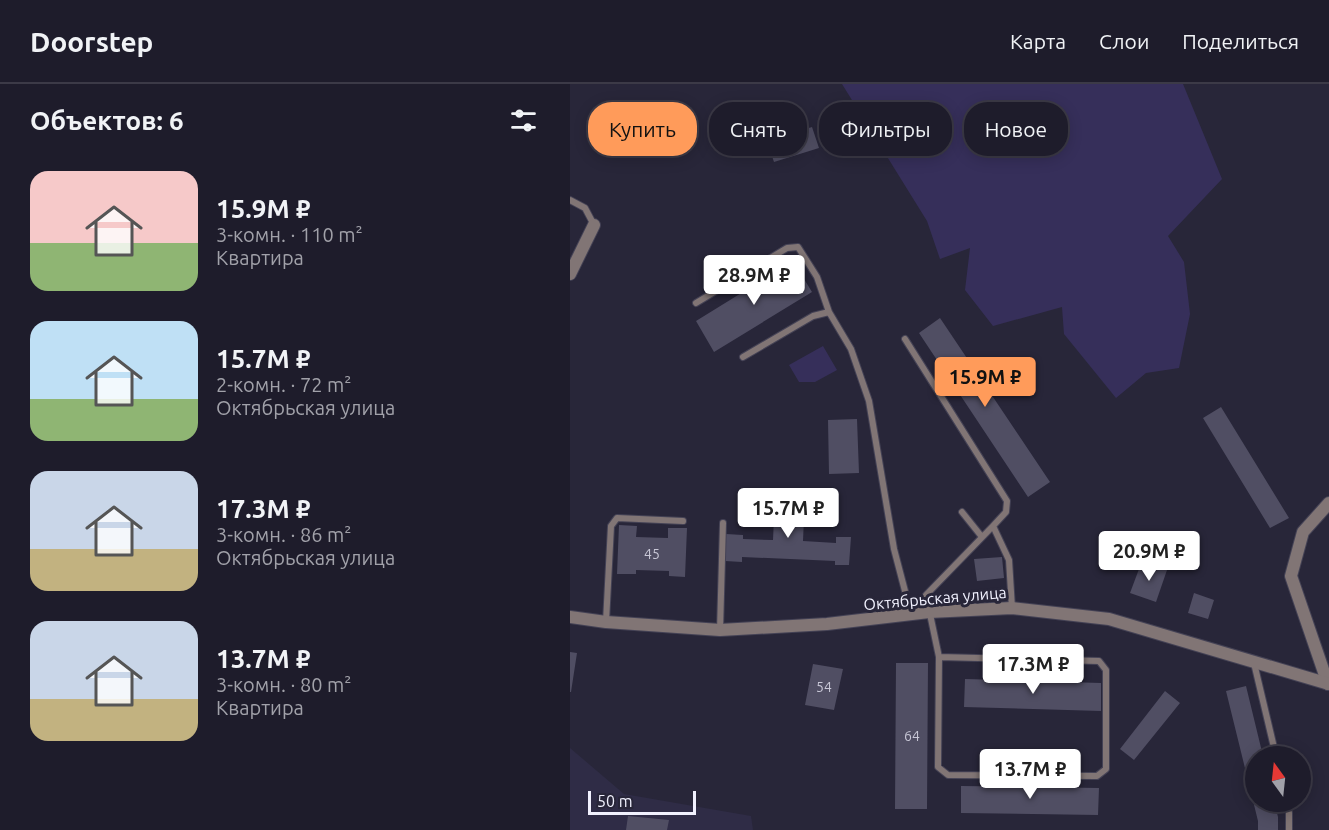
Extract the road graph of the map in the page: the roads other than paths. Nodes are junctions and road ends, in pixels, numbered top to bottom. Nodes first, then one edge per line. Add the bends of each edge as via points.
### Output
1 (570, 200) edge
2 (594, 225) joint
3 (570, 274) edge
4 (696, 303) dead end
5 (829, 312) junction
6 (905, 339) dead end
7 (743, 357) dead end
8 (1329, 503) edge
9 (962, 512) dead end
10 (683, 521) dead end
11 (723, 523) dead end
12 (993, 526) junction
13 (982, 537) junction
14 (1012, 608) junction
15 (929, 612) junction
16 (911, 614) junction
17 (570, 617) edge
18 (606, 622) junction
19 (720, 630) junction
20 (939, 657) junction
21 (1254, 662) junction
22 (1328, 684) edge
23 (1274, 746) edge
24 (1289, 812) edge
25 (1289, 830) edge

1 - 2 lane via 585,208
2 - 3 street
4 - 5 lane via 787,248 798,247 817,277
5 - 7 lane via 813,316
5 - 16 lane via 852,349 869,401 894,549
6 - 12 lane via 1007,501 1006,512
8 - 22 street via 1303,532 1291,576
9 - 13 lane
10 - 18 lane via 617,518 611,526
11 - 19 lane
12 - 13 lane
12 - 14 lane via 1009,560
13 - 15 lane via 926,595
14 - 15 street, Октябрьская улица
14 - 21 street, Октябрьская улица via 1109,619
15 - 16 street, Октябрьская улица
15 - 20 lane
16 - 19 street, Октябрьская улица
17 - 18 street, Октябрьская улица
18 - 19 street, Октябрьская улица
20 - 20 lane via 1099,661 1106,670 1106,769 1097,776 948,775 938,766
21 - 22 street, Октябрьская улица
21 - 23 lane
24 - 25 lane

